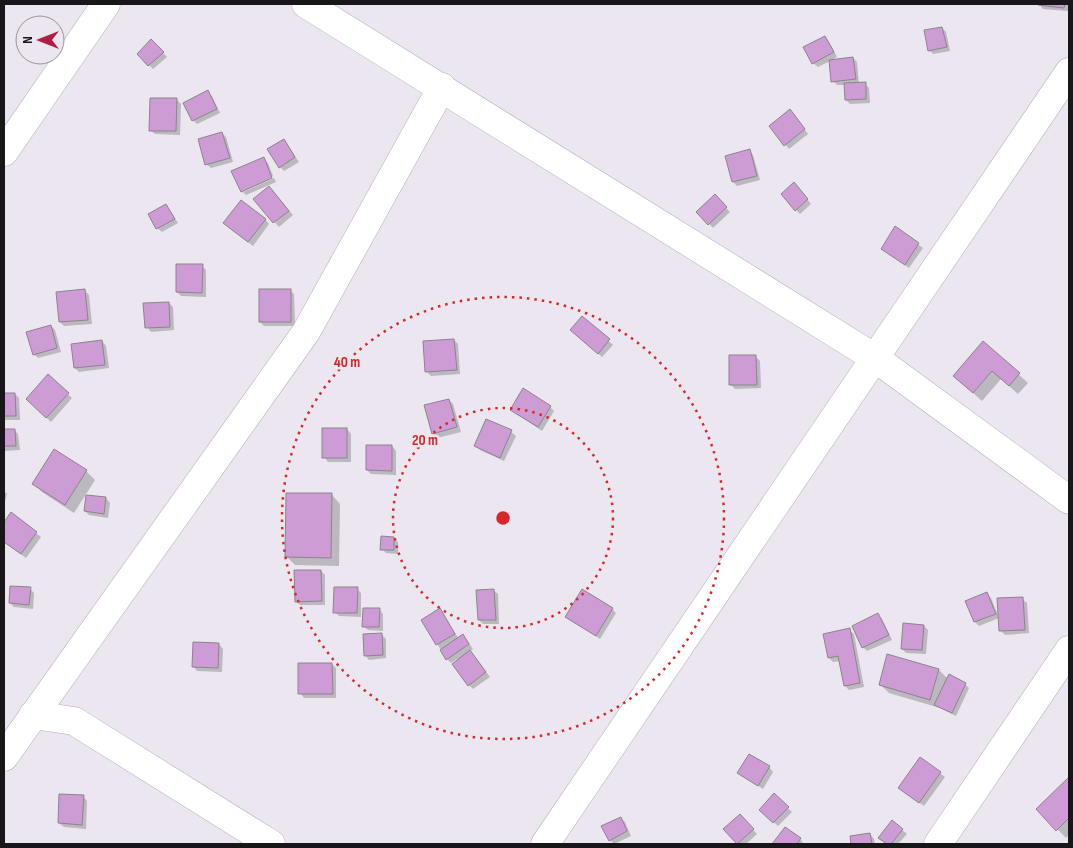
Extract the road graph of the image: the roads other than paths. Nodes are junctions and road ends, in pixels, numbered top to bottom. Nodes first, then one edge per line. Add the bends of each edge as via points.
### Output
1 (106, 4) edge
2 (306, 4) edge
3 (1069, 72) edge
4 (442, 87) junction
5 (4, 152) edge
6 (875, 358) junction
7 (1069, 500) edge
8 (1069, 650) edge
9 (33, 714) junction
10 (4, 757) edge
11 (271, 844) edge
12 (545, 844) edge
13 (938, 844) edge

1 - 5 street
2 - 4 street
3 - 6 street
4 - 6 street
4 - 9 street via 306,332
6 - 7 street
6 - 12 street
8 - 13 street
9 - 10 street
9 - 11 street via 74,721

